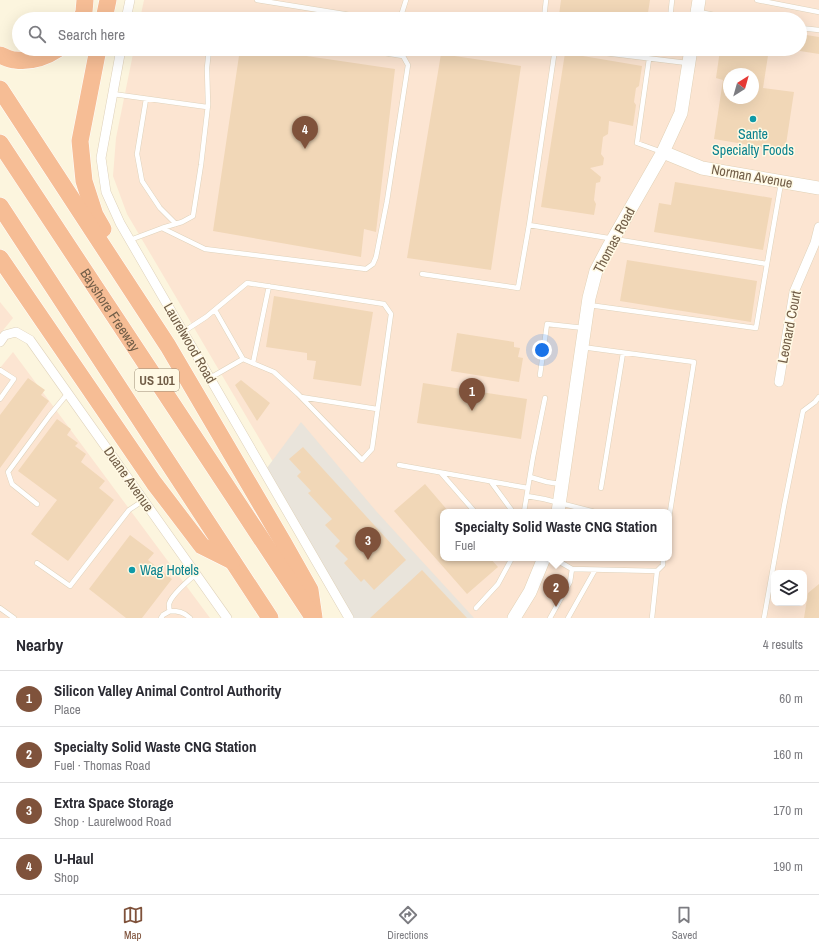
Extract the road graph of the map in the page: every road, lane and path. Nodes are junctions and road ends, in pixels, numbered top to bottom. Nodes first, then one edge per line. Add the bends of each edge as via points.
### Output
1 (85, 0) edge
2 (108, 0) edge
3 (130, 0) edge
4 (257, 0) edge
5 (406, 0) edge
6 (546, 0) edge
7 (672, 0) edge
8 (757, 0) edge
9 (84, 12) edge
10 (105, 12) edge
11 (128, 12) edge
12 (332, 12) edge
13 (402, 12) edge
14 (545, 12) edge
15 (671, 12) edge
16 (819, 12) edge
17 (807, 29) edge
18 (819, 30) edge
19 (0, 55) edge
20 (44, 56) edge
21 (97, 56) edge
22 (120, 56) edge
23 (208, 56) edge
24 (403, 56) edge
25 (554, 56) edge
26 (632, 56) edge
27 (690, 56) edge
28 (649, 58) junction
29 (689, 64) junction
30 (0, 89) edge
31 (113, 94) junction
32 (146, 99) junction
33 (207, 108) junction
34 (0, 143) edge
35 (663, 152) junction
36 (781, 181) junction
37 (819, 188) edge
38 (0, 206) edge
39 (176, 224) junction
40 (529, 225) junction
41 (819, 227) edge
42 (162, 228) junction
43 (613, 239) junction
44 (130, 240) junction
45 (817, 243) edge
46 (0, 258) edge
47 (767, 264) junction
48 (0, 272) edge
49 (422, 274) dead end
50 (269, 286) junction
51 (588, 305) junction
52 (215, 310) junction
53 (38, 314) junction
54 (584, 328) junction
55 (183, 332) junction
56 (0, 342) edge
57 (168, 346) junction
58 (582, 347) junction
59 (623, 353) junction
60 (243, 359) junction
61 (253, 363) junction
62 (0, 370) edge
63 (540, 375) dead end
64 (210, 378) junction
65 (779, 382) dead end
66 (68, 393) junction
67 (301, 397) junction
68 (819, 397) edge
69 (545, 398) dead end
70 (0, 399) edge
71 (377, 409) junction
72 (399, 465) dead end
73 (441, 473) junction
74 (530, 477) junction
75 (491, 482) junction
76 (562, 484) junction
77 (528, 488) junction
78 (601, 488) dead end
79 (527, 496) junction
80 (144, 500) junction
81 (37, 504) dead end
82 (559, 507) edge
83 (472, 509) edge
84 (511, 509) edge
85 (525, 509) edge
86 (573, 509) edge
87 (670, 509) edge
88 (232, 561) junction
89 (510, 561) edge
90 (543, 561) edge
91 (558, 561) edge
92 (663, 561) edge
93 (37, 563) dead end
94 (572, 569) junction
95 (595, 570) junction
96 (657, 571) junction
97 (196, 574) junction
98 (0, 608) edge
99 (476, 608) dead end
100 (170, 611) junction
101 (11, 617) edge
102 (161, 618) edge
103 (190, 618) edge
104 (227, 618) edge
105 (270, 618) edge
106 (314, 618) edge
107 (349, 618) edge
108 (514, 618) edge
109 (550, 618) edge
110 (568, 618) edge
111 (652, 618) edge
112 (764, 618) edge

1 - 9 highway
2 - 10 highway
3 - 11 street
4 - 12 lane
5 - 13 lane
6 - 14 lane
7 - 15 lane
8 - 16 lane
17 - 18 lane
19 - 20 highway via 28,61
21 - 57 highway via 80,141 84,181 95,215 160,323
22 - 31 street, Laurelwood Road
23 - 33 lane
24 - 42 lane via 408,64 387,201 376,257 373,264 366,269 205,249
25 - 40 lane
26 - 28 lane
27 - 29 street, Thomas Road
28 - 29 lane
28 - 35 lane via 637,143
29 - 35 street, Thomas Road via 681,113
30 - 57 highway
31 - 32 lane
31 - 44 street, Laurelwood Road via 101,158 106,192
32 - 33 lane
32 - 39 lane via 137,154 142,181 160,208
33 - 39 lane via 193,216
34 - 106 highway, Bayshore Freeway / US 101
35 - 36 street, Norman Avenue via 702,168
35 - 43 street, Thomas Road
36 - 37 street, Norman Avenue
36 - 47 lane
38 - 88 highway, US 101
39 - 42 lane
40 - 43 lane
40 - 49 lane via 518,288
41 - 45 street, Leonard Court
42 - 44 lane
43 - 47 lane
43 - 51 street, Thomas Road via 596,271
44 - 55 street, Laurelwood Road
45 - 65 street, Leonard Court via 794,292
46 - 53 highway
47 - 51 lane via 756,328
48 - 53 highway
50 - 52 lane via 247,283
50 - 61 lane
50 - 71 lane via 384,304 391,314
51 - 54 street, Thomas Road
52 - 55 lane
52 - 60 lane
53 - 88 highway via 154,484 202,546
54 - 58 street, Thomas Road
54 - 63 lane via 547,324
55 - 64 street, Laurelwood Road
56 - 66 street, Duane Avenue via 5,335 16,332 30,340
57 - 106 highway via 310,590
58 - 59 lane
58 - 76 street, Thomas Road
59 - 78 lane
59 - 87 lane via 694,362
60 - 61 lane
60 - 64 lane
61 - 67 lane via 274,372
62 - 70 lane via 14,379
64 - 107 street, Laurelwood Road
66 - 80 street, Duane Avenue
66 - 81 lane via 8,472 12,484
67 - 71 lane
67 - 71 lane via 362,460 372,449
68 - 112 lane via 803,411
69 - 74 lane
72 - 73 lane
73 - 75 lane
73 - 83 lane
74 - 76 lane
74 - 77 lane
75 - 77 lane
75 - 84 lane
76 - 82 street, Thomas Road
77 - 79 lane
79 - 82 lane
79 - 85 lane
80 - 93 lane via 129,510 70,586
80 - 97 street, Duane Avenue
82 - 86 lane
88 - 105 highway, US 101
89 - 99 lane via 498,584
90 - 108 street via 530,592
91 - 94 lane
92 - 96 lane
94 - 95 lane
94 - 109 lane via 570,582
95 - 96 lane
95 - 110 lane
96 - 111 lane
97 - 100 lane via 173,596 169,604
97 - 104 street, Duane Avenue
98 - 101 lane
100 - 102 lane
100 - 103 lane via 186,614

